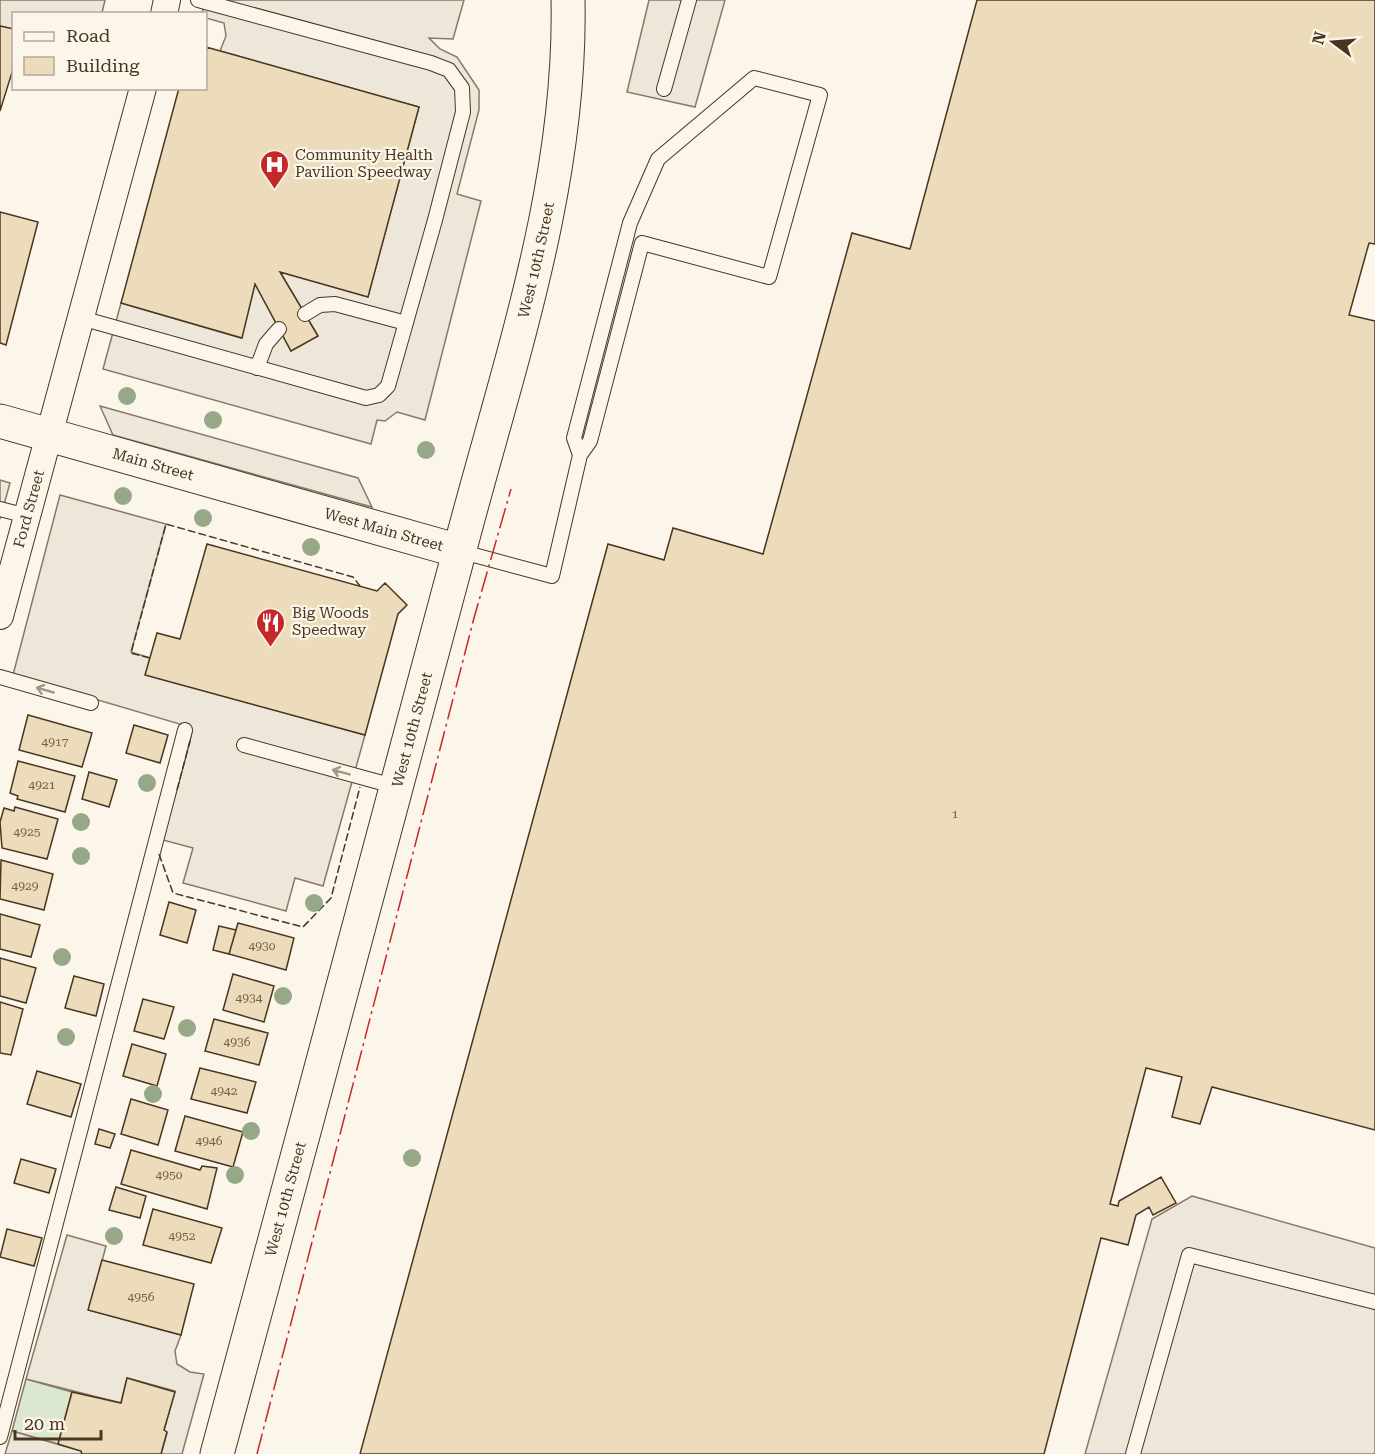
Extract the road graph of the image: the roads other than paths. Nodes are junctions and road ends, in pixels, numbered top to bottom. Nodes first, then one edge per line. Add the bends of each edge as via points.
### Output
1 (198, 0) edge
2 (568, 0) edge
3 (689, 0) edge
4 (664, 89) dead end
5 (142, 90) edge
6 (305, 314) dead end
7 (81, 318) junction
8 (406, 323) junction
9 (279, 329) dead end
10 (258, 368) junction
11 (0, 422) edge
12 (49, 435) junction
13 (580, 455) junction
14 (307, 508) joint
15 (0, 509) edge
16 (27, 516) junction
17 (459, 551) junction
18 (0, 616) edge
19 (0, 677) edge
20 (91, 703) dead end
21 (185, 730) dead end
22 (244, 745) dead end
23 (397, 787) junction
24 (1375, 1302) edge
25 (0, 1437) edge
26 (217, 1454) edge
27 (1133, 1454) edge

1 - 8 lane via 431,63 448,70 462,88 463,112
2 - 17 main road, West 10th Street via 566,87 548,207
3 - 4 lane
5 - 7 street, Ford Street
6 - 8 lane via 320,305 335,304
7 - 10 lane
7 - 12 street, Ford Street
8 - 10 lane via 388,386 380,395 366,398
9 - 10 lane via 266,344
11 - 12 main road, Main Street
12 - 14 main road, Main Street
12 - 16 street, Ford Street
13 - 13 lane via 590,441 642,243 769,277 820,95 754,78 658,159 630,223 574,438
13 - 17 lane via 552,576
14 - 17 main road, West Main Street
15 - 16 lane
16 - 18 street, Ford Street
17 - 23 main road, West 10th Street
20 -> 19 lane
21 - 25 lane
23 -> 22 lane
23 - 26 main road, West 10th Street
24 - 27 lane via 1188,1255

